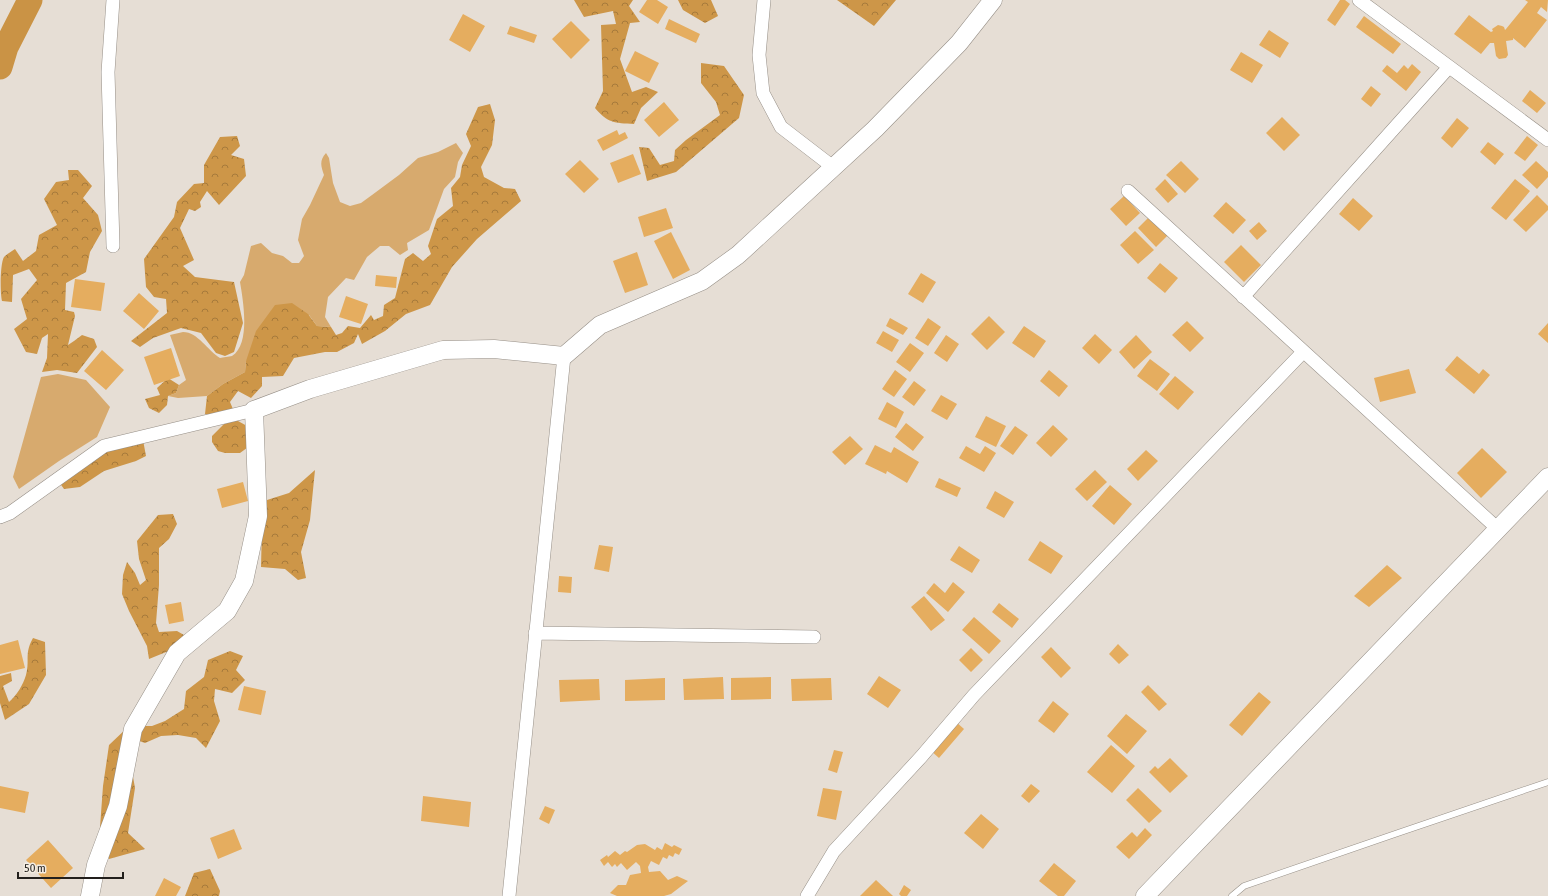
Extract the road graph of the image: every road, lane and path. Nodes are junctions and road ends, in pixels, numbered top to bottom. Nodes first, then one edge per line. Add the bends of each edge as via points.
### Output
1 (114, 0) edge
2 (764, 0) edge
3 (993, 0) edge
4 (1359, 0) edge
5 (1449, 67) junction
6 (1548, 140) edge
7 (833, 167) junction
8 (1128, 191) dead end
9 (113, 246) dead end
10 (1243, 297) junction
11 (1303, 352) junction
12 (564, 356) junction
13 (254, 410) junction
14 (1548, 477) edge
15 (0, 517) edge
16 (1498, 529) junction
17 (535, 633) junction
18 (814, 637) dead end
19 (1548, 782) edge
20 (90, 896) edge
21 (509, 896) edge
22 (807, 896) edge
23 (1145, 896) edge
24 (1232, 896) edge

1 - 9 street via 108,72
2 - 7 street via 759,55 763,94 781,127
3 - 7 street via 959,43 875,129
4 - 5 street
5 - 6 street
5 - 10 street
7 - 12 street via 738,255 702,281 600,325
8 - 10 street
10 - 11 street
11 - 16 street
11 - 22 street via 974,695 834,851
12 - 13 street via 494,349 443,350 310,389
12 - 17 street
13 - 15 street via 104,446 10,513
13 - 20 street via 258,516 244,581 227,611 176,653 132,729 118,806 96,865
14 - 16 street
16 - 23 street
17 - 18 street
17 - 21 street
19 - 24 lane via 1244,886

